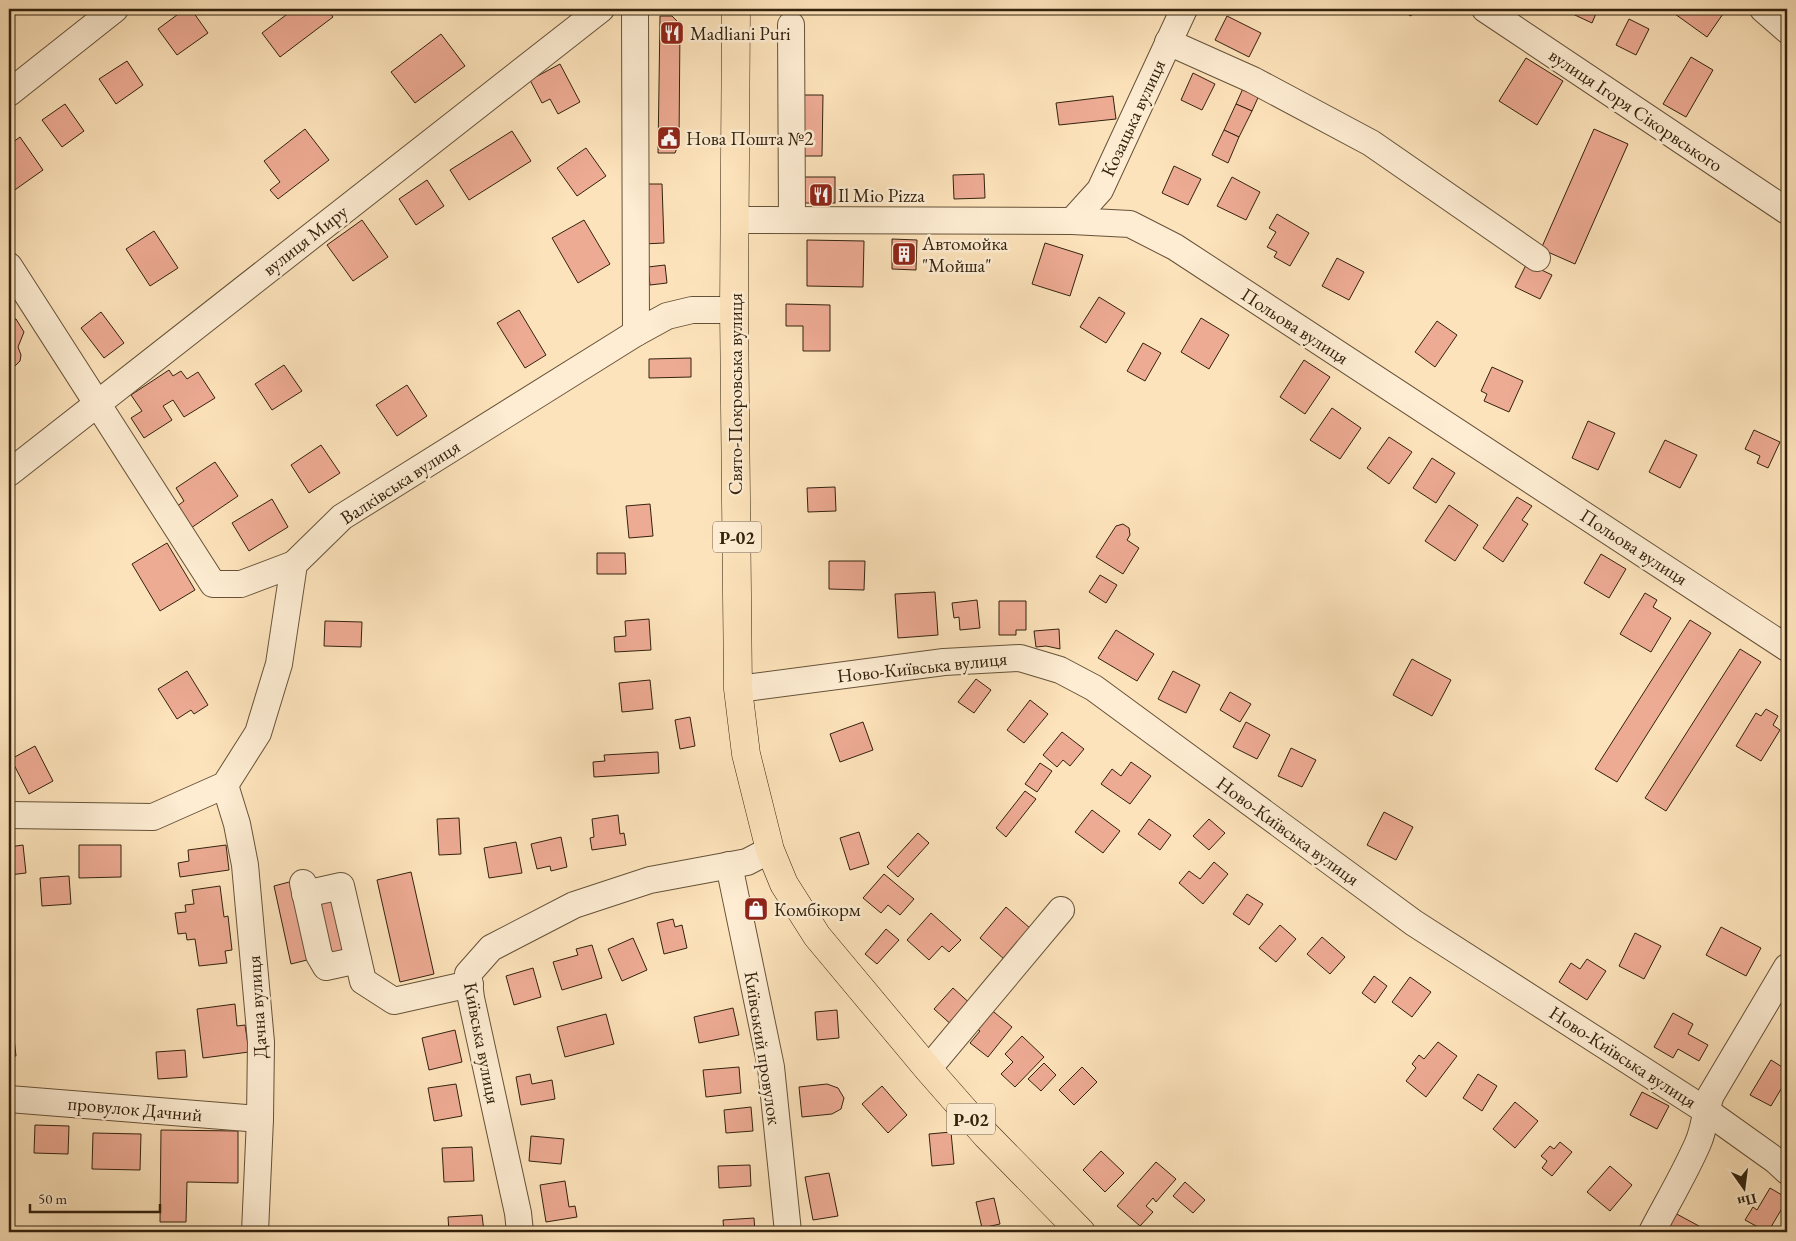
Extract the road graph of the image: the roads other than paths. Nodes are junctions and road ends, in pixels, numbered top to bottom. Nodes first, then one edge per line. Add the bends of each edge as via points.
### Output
1 (115, 9) edge
2 (601, 9) edge
3 (635, 9) edge
4 (736, 9) edge
5 (1184, 9) edge
6 (1485, 9) edge
7 (1763, 9) edge
8 (791, 25) dead end
9 (1787, 30) edge
10 (1168, 42) junction
11 (9, 93) edge
12 (1787, 211) edge
13 (735, 220) junction
14 (792, 220) junction
15 (1072, 221) junction
16 (1537, 258) dead end
17 (9, 266) edge
18 (734, 310) junction
19 (636, 333) junction
20 (97, 402) junction
21 (9, 473) edge
22 (294, 564) junction
23 (1787, 648) edge
24 (738, 689) junction
25 (225, 785) junction
26 (9, 815) edge
27 (770, 850) junction
28 (729, 865) junction
29 (1061, 910) dead end
30 (358, 960) junction
31 (1787, 967) edge
32 (470, 984) junction
33 (928, 1069) junction
34 (9, 1099) edge
35 (1705, 1110) junction
36 (260, 1119) junction
37 (1787, 1172) edge
38 (255, 1232) edge
39 (520, 1232) edge
40 (788, 1232) edge
41 (1081, 1232) edge
42 (1652, 1232) edge

1 - 11 street
2 - 20 street, вулиця Миру
3 - 19 street
4 - 13 main road, Свято-Покровська вулиця / Р-02
5 - 10 street, Козацька вулиця
6 - 12 street, вулиця Ігоря Сікорвського
7 - 9 street
8 - 14 street
10 - 15 street, Козацька вулиця via 1100,190
10 - 16 street via 1252,80 1371,142
13 - 14 street, Польова вулиця
13 - 18 main road, Свято-Покровська вулиця / Р-02
14 - 15 street, Польова вулиця
15 - 23 street, Польова вулиця via 1130,224 1175,247
17 - 20 street
18 - 19 street, Валківська вулиця via 692,310 667,316
18 - 24 main road, Свято-Покровська вулиця / Р-02
19 - 22 street, Валківська вулиця via 342,518
20 - 21 street, вулиця Миру
20 - 22 street via 213,584 241,584
22 - 25 street via 279,664 258,733
24 - 27 main road, Свято-Покровська вулиця / Р-02 via 746,754
24 - 35 street, Ново-Київська вулиця via 944,662 1020,658 1060,670 1094,688 1414,923
25 - 26 street via 153,817
25 - 36 street, Дачна вулиця via 237,824 250,907 261,1042
27 - 28 street, Київська вулиця via 747,862
27 - 33 main road, Свято-Покровська вулиця / Р-02 via 784,884 817,936
28 - 32 street, Київська вулиця via 650,880 574,905 491,948 468,974
28 - 40 street, Київський провулок via 771,1067
29 - 33 street
30 - 30 street via 341,886 304,888 319,955 326,967
30 - 32 street via 363,981 394,1001
31 - 35 street
32 - 39 street, Київська вулиця
33 - 41 main road, Свято-Покровська вулиця / Р-02 via 986,1135
34 - 36 street, провулок Дачний
35 - 37 street, Ново-Київська вулиця
35 - 42 street via 1704,1128
36 - 38 street, Дачна вулиця

